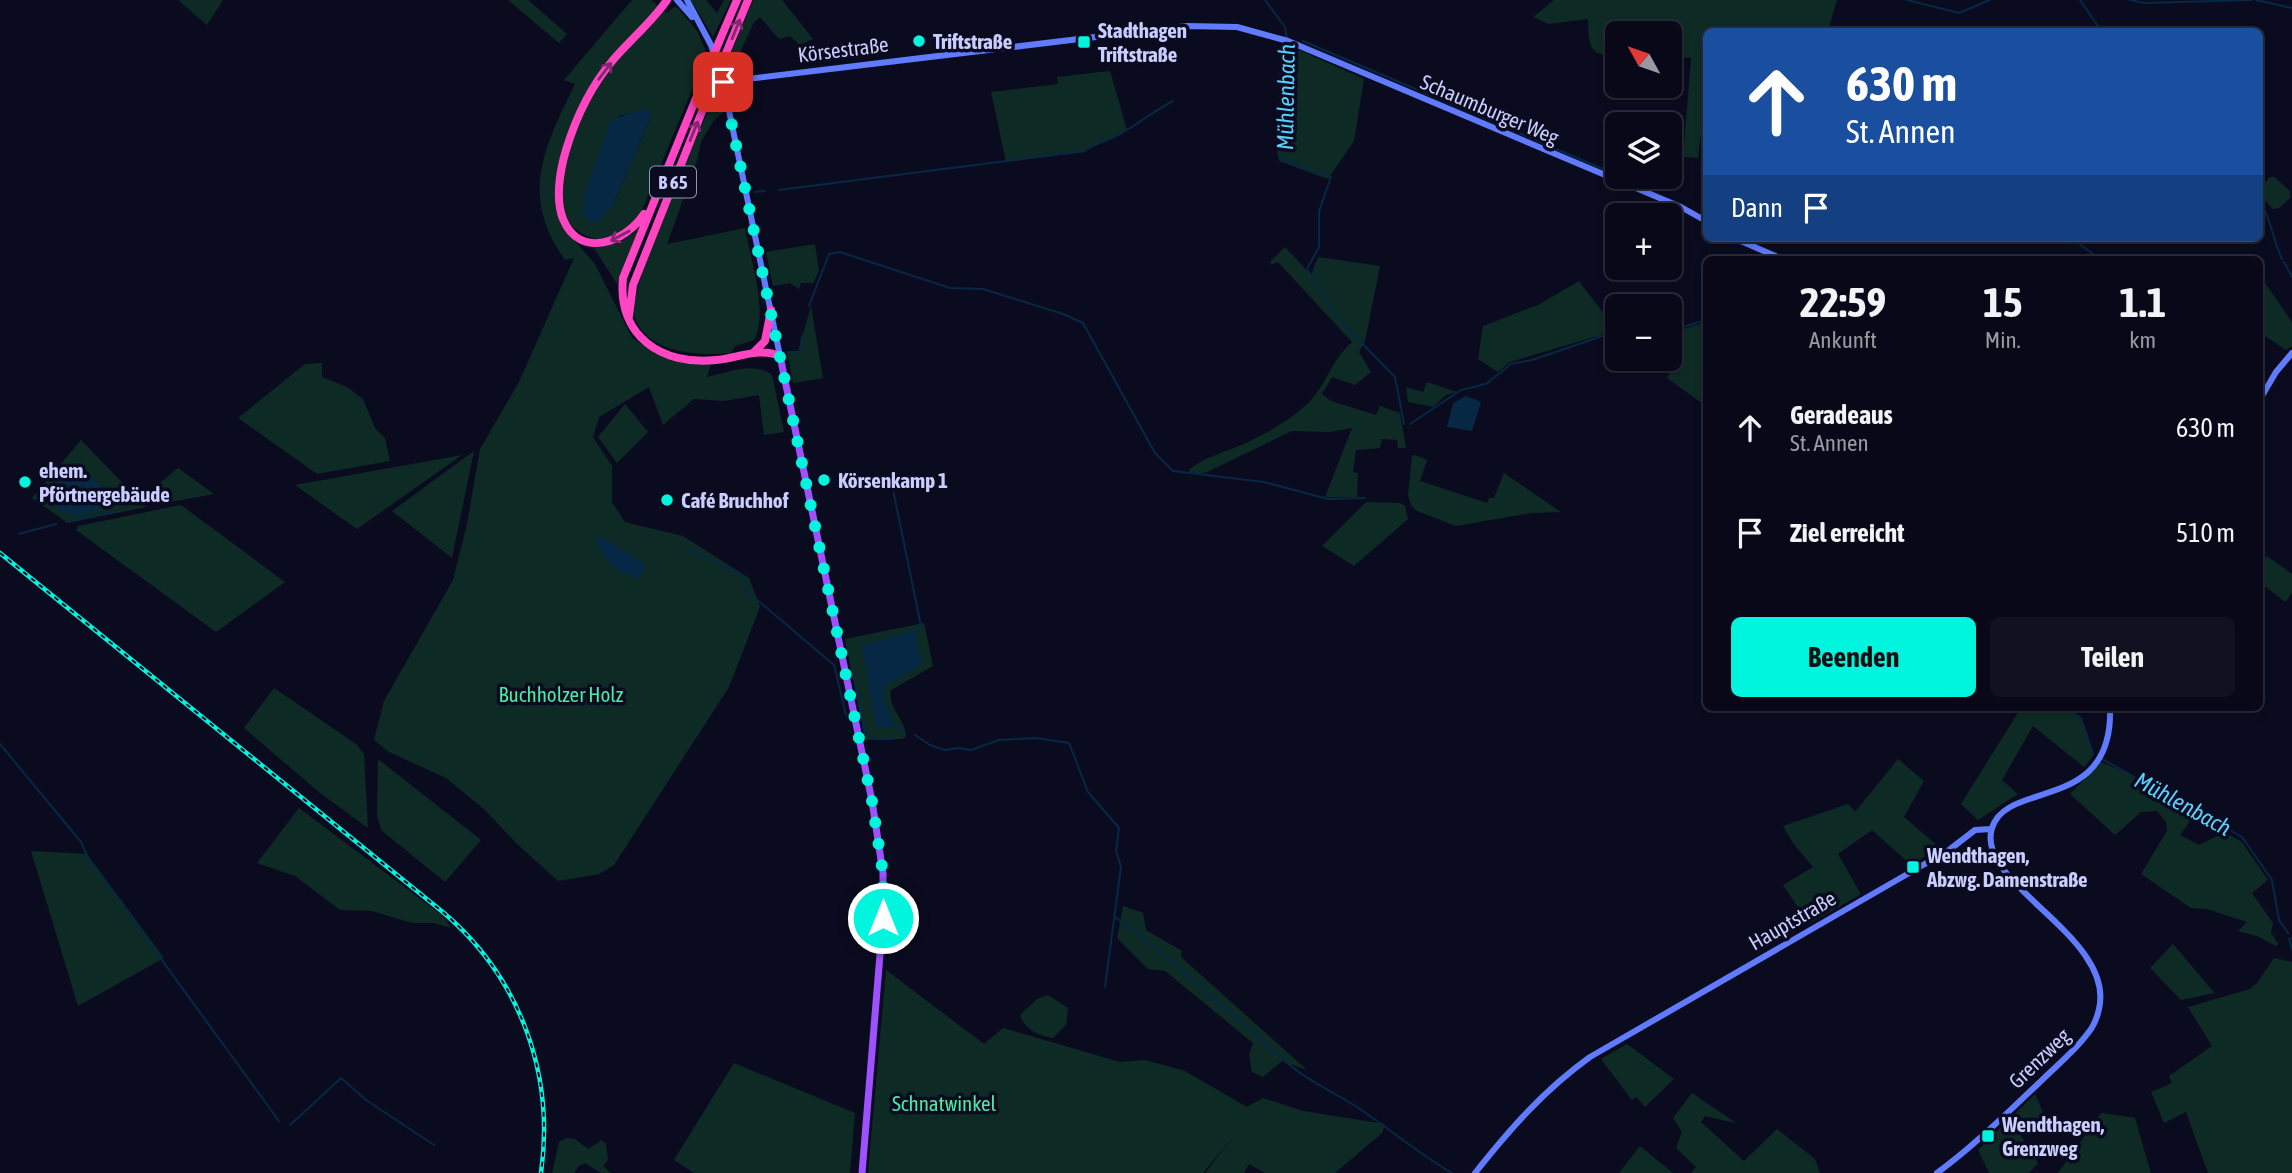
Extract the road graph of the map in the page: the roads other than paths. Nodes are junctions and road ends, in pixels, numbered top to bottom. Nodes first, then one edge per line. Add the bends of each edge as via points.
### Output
1 (667, 0) edge
2 (677, 0) edge
3 (687, 0) edge
4 (737, 0) edge
5 (748, 0) edge
6 (701, 27) junction
7 (1259, 31) joint
8 (719, 81) junction
9 (660, 183) junction
10 (1703, 219) edge
11 (1743, 242) edge
12 (1775, 256) edge
13 (771, 310) junction
14 (629, 323) junction
15 (753, 353) junction
16 (2292, 354) edge
17 (780, 356) junction
18 (2263, 394) edge
19 (2110, 711) edge
20 (1991, 829) junction
21 (862, 1173) edge
22 (1475, 1173) edge
23 (1937, 1173) edge

9 -> 1 highway via 643,216 620,239 605,243 577,237 563,219 560,187 565,153 584,102 614,59
2 - 6 street
3 - 6 street
4 - 9 highway, B 65, bridge
8 -> 5 highway, B 65, bridge
6 - 8 street via 711,45
7 - 8 street, Körsestraße via 1213,24 1187,26
7 - 10 street, Schaumburger Weg
8 - 13 street
14 -> 8 highway, B 65 via 633,285
9 - 14 highway, B 65 via 623,278 622,304
11 - 12 street
13 - 15 highway via 765,341
13 - 17 street
14 - 15 highway via 646,342 685,359 715,360
15 - 17 highway
16 - 18 street
17 - 21 main road via 883,873
19 - 20 street, Hauptstraße via 2106,740 2089,771 2064,789 2007,809
20 - 22 street, Hauptstraße via 1975,830 1949,850 1590,1057 1528,1109
20 - 23 street, Grenzweg via 1995,859 2095,969 2101,994 2097,1018 2081,1041 1986,1134

